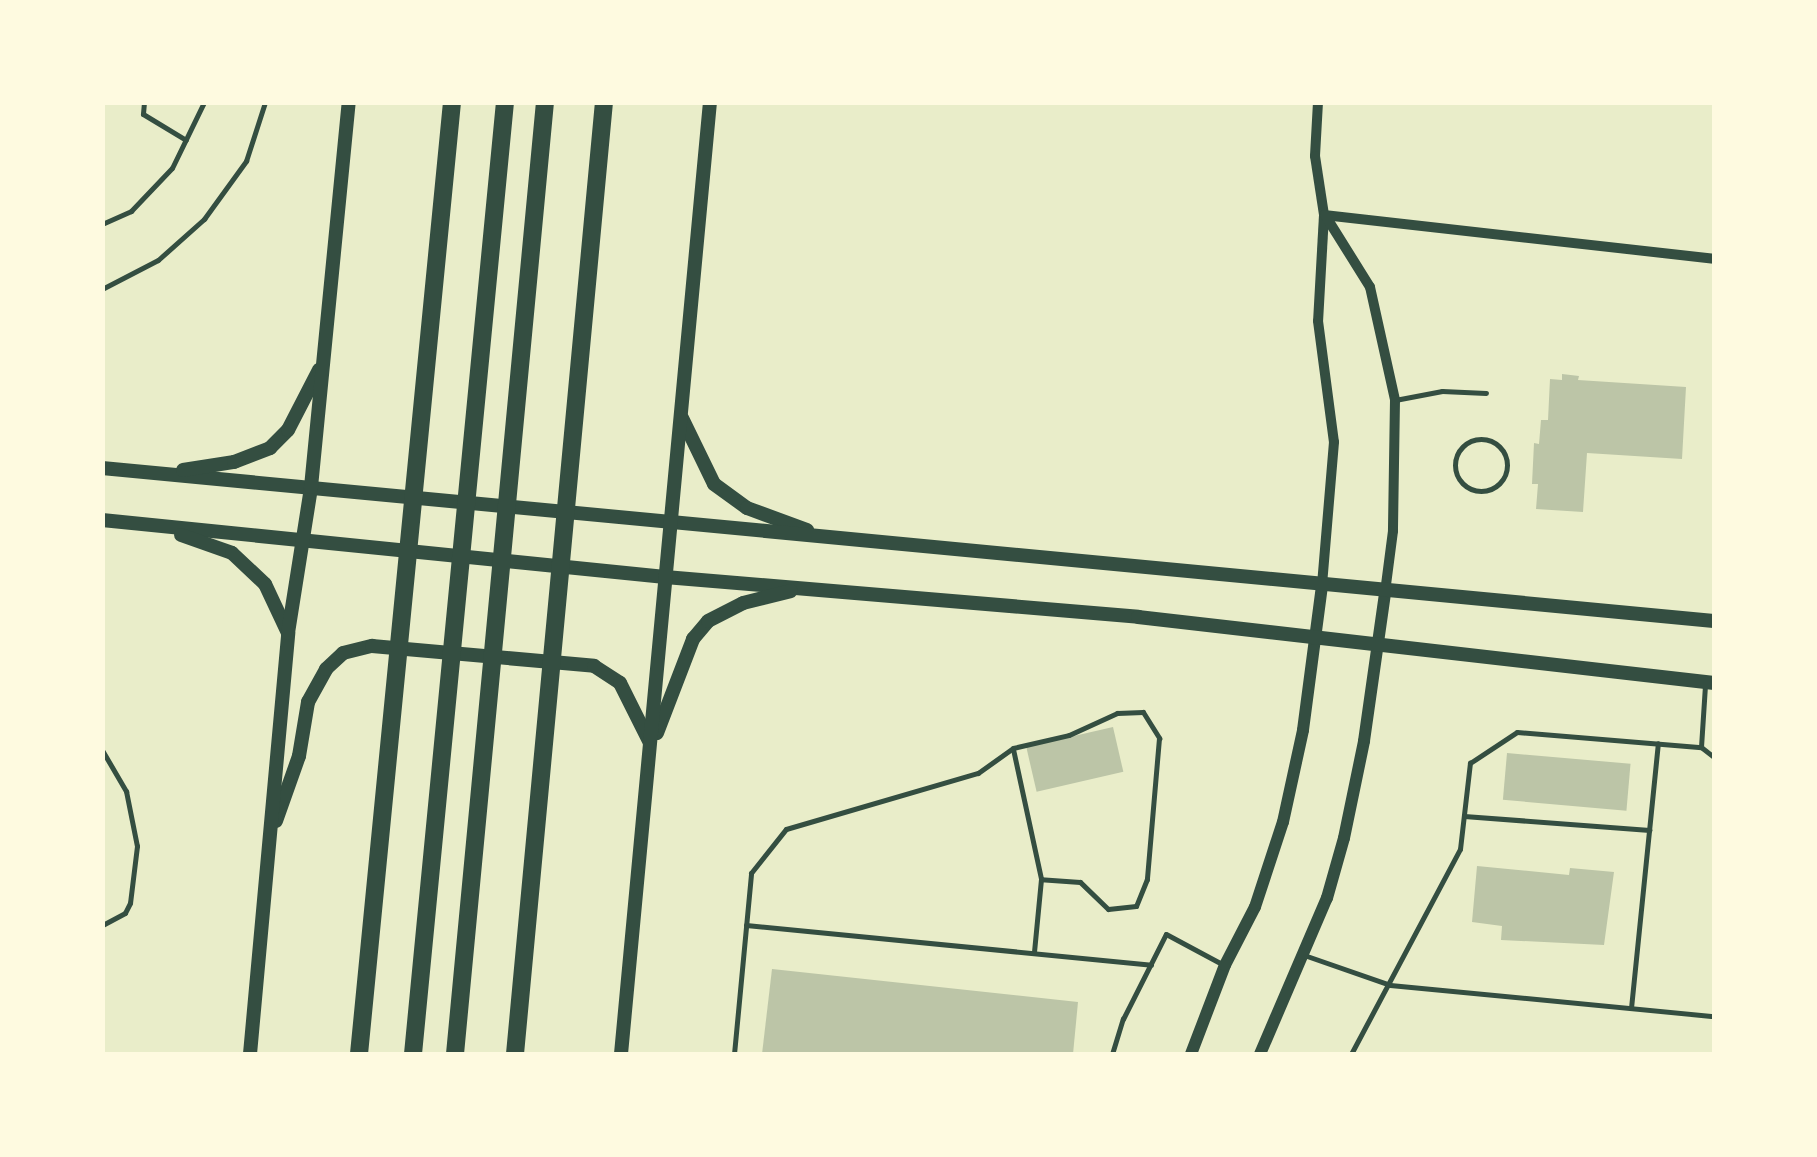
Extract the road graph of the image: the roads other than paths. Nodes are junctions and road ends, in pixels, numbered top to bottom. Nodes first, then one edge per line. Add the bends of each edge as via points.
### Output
1 (144, 102) edge
2 (204, 102) edge
3 (265, 102) edge
4 (349, 102) edge
5 (452, 102) edge
6 (505, 102) edge
7 (545, 102) edge
8 (604, 102) edge
9 (710, 102) edge
10 (1318, 102) edge
11 (186, 140) junction
12 (1324, 214) junction
13 (102, 224) edge
14 (1714, 259) edge
15 (102, 289) edge
16 (324, 360) junction
17 (1486, 394) dead end
18 (1395, 400) junction
19 (681, 418) junction
20 (102, 468) edge
21 (160, 473) junction
22 (311, 487) junction
23 (1486, 490) joint
24 (102, 520) edge
25 (672, 524) junction
26 (156, 526) junction
27 (827, 536) junction
28 (304, 542) junction
29 (666, 577) junction
30 (1322, 586) junction
31 (802, 588) junction
32 (1384, 592) junction
33 (1714, 622) edge
34 (288, 633) junction
35 (1317, 636) junction
36 (1378, 642) junction
37 (1710, 683) edge
38 (1658, 743) junction
39 (651, 746) junction
40 (1701, 746) junction
41 (1013, 748) junction
42 (102, 750) edge
43 (1714, 756) edge
44 (1464, 816) junction
45 (1649, 830) junction
46 (269, 842) junction
47 (1042, 879) junction
48 (102, 925) edge
49 (746, 925) junction
50 (1034, 952) junction
51 (1302, 954) junction
52 (1150, 965) junction
53 (1224, 965) junction
54 (1390, 985) junction
55 (1631, 1008) junction
56 (1714, 1016) edge
57 (250, 1054) edge
58 (359, 1054) edge
59 (412, 1054) edge
60 (454, 1054) edge
61 (515, 1054) edge
62 (621, 1054) edge
63 (734, 1054) edge
64 (1112, 1054) edge
65 (1190, 1054) edge
66 (1260, 1054) edge
67 (1351, 1054) edge

1 - 11 lane via 144,114
2 - 11 lane
3 - 15 lane via 246,161 204,219 158,260
4 - 16 main road
5 - 58 highway
6 - 59 highway
7 - 60 highway
8 - 61 highway
9 - 19 main road
10 - 12 street via 1315,156
11 - 13 lane via 172,168 131,211
12 - 14 street
12 - 18 street via 1370,287
12 - 30 street via 1318,321 1334,442
16 - 21 main road via 288,430 270,448 234,462
16 - 22 main road
17 - 18 lane via 1442,390
18 - 32 street
19 - 25 main road
19 - 27 main road via 714,484 747,508
20 - 21 main road
21 - 22 main road
22 - 25 main road
22 - 28 main road
23 - 23 lane via 1462,482 1455,466 1460,449 1474,440 1491,441 1506,458 1501,480
24 - 26 main road
25 - 27 main road
25 - 29 main road
26 - 28 main road
26 - 34 main road via 232,554 265,584
27 - 30 main road
28 - 29 main road
28 - 34 main road
29 - 31 main road
29 - 39 main road
30 - 32 main road
30 - 35 street
31 - 35 main road
31 - 39 main road via 743,603 708,621 693,639
32 - 33 main road
32 - 36 street
34 - 46 main road
35 - 36 main road
35 - 53 street via 1283,822 1255,907
36 - 37 main road
36 - 51 street via 1344,838
37 - 40 lane
38 - 40 lane
38 - 44 lane via 1516,732 1470,763
38 - 45 lane
39 - 46 main road via 620,683 594,666 358,649 326,668 308,702 299,756
39 - 62 main road
40 - 43 lane
41 - 47 lane
41 - 47 lane via 1069,735 1117,712 1143,712 1159,738 1147,879 1136,906 1108,909 1080,882
41 - 49 lane via 978,773 786,829 750,873
42 - 48 lane via 126,792 136,846 130,903
44 - 45 lane
44 - 54 lane via 1460,849
45 - 55 lane
46 - 57 main road
47 - 50 lane
49 - 50 lane
49 - 63 lane
50 - 52 lane
51 - 54 lane
51 - 66 street
52 - 53 lane via 1166,934
52 - 64 lane
53 - 65 street
54 - 55 lane
54 - 67 lane
55 - 56 lane

